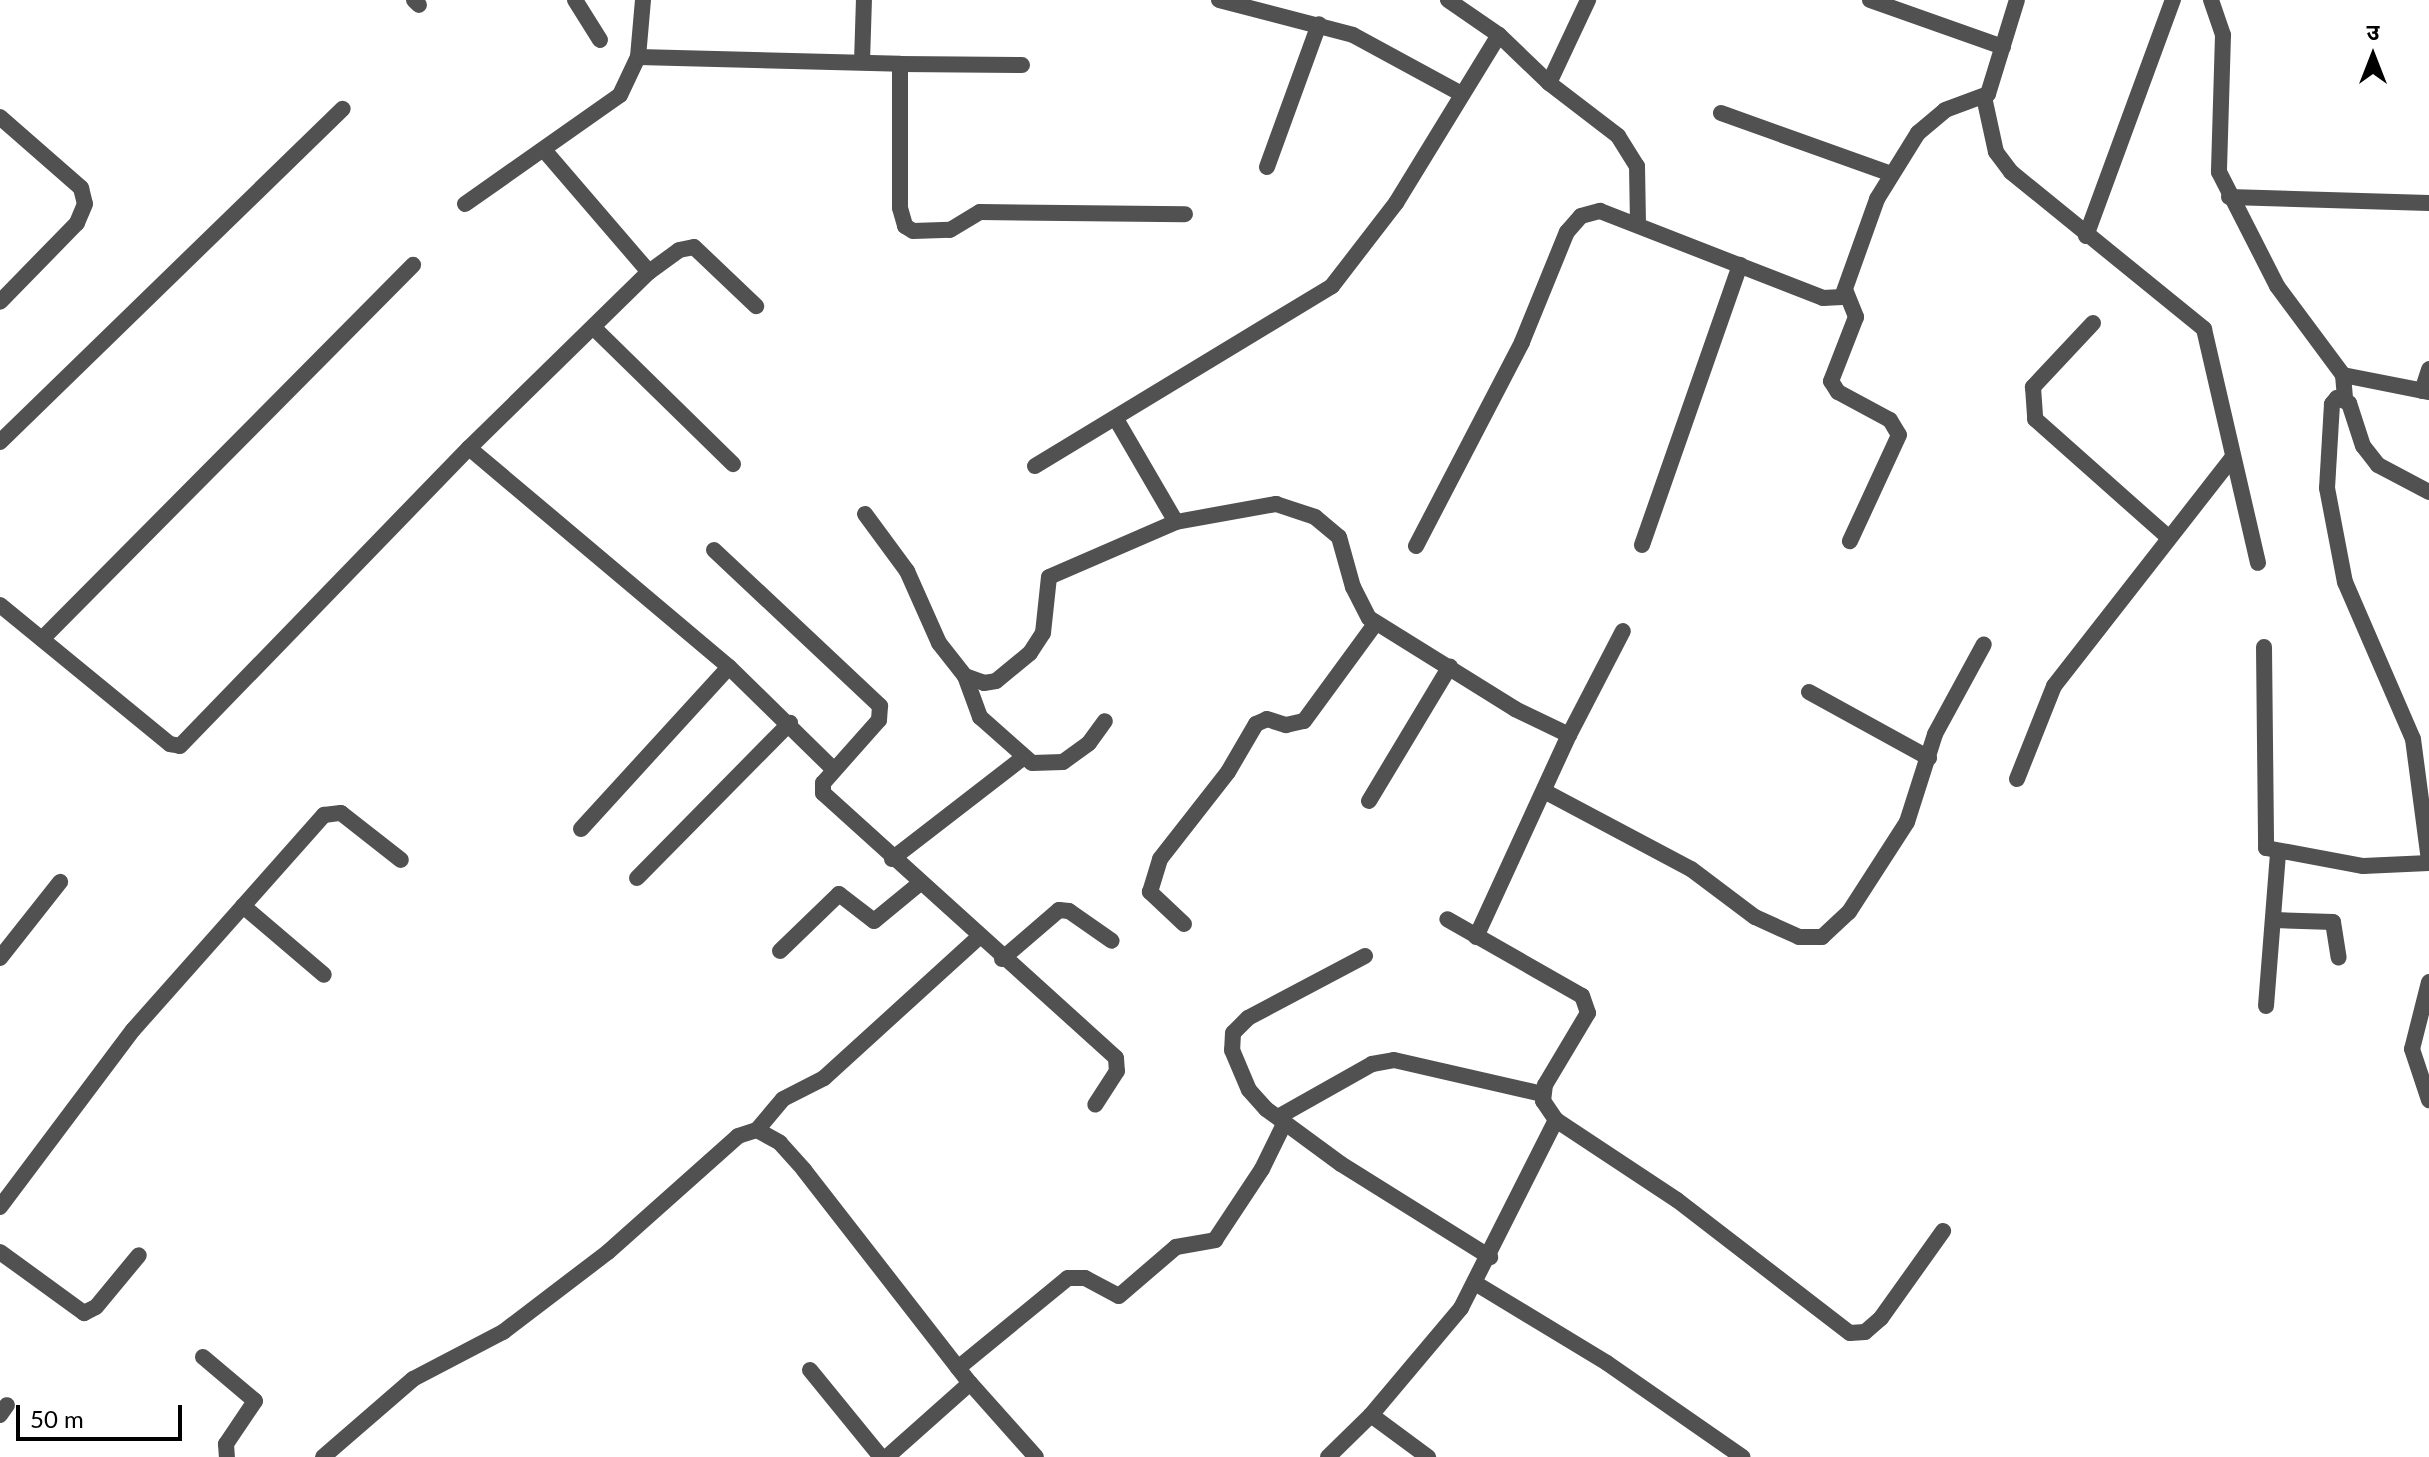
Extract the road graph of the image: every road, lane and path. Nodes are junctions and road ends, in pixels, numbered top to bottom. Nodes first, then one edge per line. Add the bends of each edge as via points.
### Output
1 (575, 0) edge
2 (643, 0) edge
3 (864, 0) edge
4 (1219, 0) edge
5 (1448, 0) edge
6 (1588, 0) edge
7 (1870, 0) edge
8 (2017, 0) edge
9 (2173, 0) edge
10 (2211, 0) edge
11 (1290, 7) edge
12 (1319, 24) junction
13 (1499, 35) junction
14 (600, 40) dead end
15 (2003, 47) junction
16 (638, 57) junction
17 (862, 62) junction
18 (900, 64) junction
19 (1022, 65) dead end
20 (1549, 83) junction
21 (1460, 93) junction
22 (1984, 97) junction
23 (343, 109) dead end
24 (1721, 113) dead end
25 (0, 117) edge
26 (544, 150) junction
27 (1267, 167) dead end
28 (1889, 173) junction
29 (2229, 197) junction
30 (2429, 203) edge
31 (465, 204) dead end
32 (1185, 214) dead end
33 (1638, 224) junction
34 (2086, 236) junction
35 (413, 265) dead end
36 (1740, 265) junction
37 (649, 272) junction
38 (1846, 292) junction
39 (0, 302) edge
40 (756, 306) dead end
41 (2093, 323) dead end
42 (593, 327) junction
43 (2429, 369) edge
44 (2343, 375) junction
45 (2426, 392) edge
46 (2345, 399) junction
47 (1116, 419) junction
48 (0, 442) edge
49 (469, 448) junction
50 (2232, 458) junction
51 (733, 464) dead end
52 (1035, 466) dead end
53 (2429, 492) edge
54 (865, 514) dead end
55 (1176, 522) junction
56 (2169, 538) junction
57 (1850, 541) dead end
58 (1642, 545) dead end
59 (1416, 546) dead end
60 (714, 550) dead end
61 (2258, 563) dead end
62 (0, 605) edge
63 (1375, 624) junction
64 (1623, 631) dead end
65 (42, 639) junction
66 (1984, 644) dead end
67 (2264, 647) dead end
68 (1450, 666) junction
69 (729, 667) junction
70 (965, 676) junction
71 (1809, 692) dead end
72 (1105, 721) dead end
73 (790, 723) junction
74 (1569, 735) junction
75 (1024, 757) junction
76 (1929, 758) junction
77 (833, 769) junction
78 (2017, 779) dead end
79 (1544, 791) junction
80 (1369, 801) dead end
81 (581, 829) dead end
82 (2278, 853) junction
83 (892, 859) junction
84 (401, 860) dead end
85 (2429, 861) edge
86 (637, 878) dead end
87 (60, 882) dead end
88 (919, 884) junction
89 (243, 906) junction
90 (1447, 919) dead end
91 (2275, 920) junction
92 (1184, 924) dead end
93 (1476, 937) junction
94 (978, 938) junction
95 (1112, 941) dead end
96 (780, 951) dead end
97 (1365, 956) dead end
98 (0, 958) edge
99 (2339, 958) dead end
100 (1002, 959) junction
101 (324, 975) dead end
102 (2429, 982) edge
103 (2266, 1006) dead end
104 (2424, 1015) edge
105 (1543, 1094) junction
106 (2429, 1100) edge
107 (1095, 1105) dead end
108 (1282, 1120) junction
109 (1556, 1120) junction
110 (757, 1130) junction
111 (0, 1207) edge
112 (1943, 1231) dead end
113 (0, 1252) edge
114 (139, 1255) dead end
115 (1490, 1257) junction
116 (1475, 1283) junction
117 (203, 1357) dead end
118 (958, 1368) junction
119 (810, 1370) dead end
120 (970, 1383) junction
121 (1371, 1415) junction
122 (227, 1457) edge
123 (323, 1457) edge
124 (884, 1457) edge
125 (1036, 1457) edge
126 (1328, 1457) edge
127 (1428, 1457) edge
128 (1742, 1457) edge

1 - 14 street
2 - 16 street
3 - 17 street
4 - 11 street
5 - 13 street
6 - 20 street
7 - 15 street
8 - 15 street
9 - 34 street
10 - 29 street via 2223,35 2216,141 2219,172
11 - 12 street
12 - 21 street via 1353,35
12 - 27 street
13 - 20 street
13 - 21 street
15 - 22 street
16 - 17 street
16 - 26 street via 620,95
17 - 18 street
18 - 19 street
18 - 32 street via 900,208 905,226 913,231 950,230 980,212
20 - 33 street via 1630,150 1639,186
21 - 47 street via 1396,203 1332,286
22 - 28 street via 1931,119
22 - 34 street via 2002,161
23 - 48 street
24 - 28 street
25 - 39 street via 81,188 85,204 77,223
26 - 31 street
26 - 37 street
28 - 38 street
29 - 30 street
29 - 44 street via 2277,286
33 - 36 street
33 - 59 street via 1600,211 1573,224 1522,342
34 - 50 street via 2204,329
35 - 65 street
36 - 38 street via 1823,298
36 - 58 street
37 - 40 street via 679,250 694,247
37 - 42 street
38 - 57 street via 1856,317 1831,381 1838,392 1890,420 1899,435
41 - 56 street via 2033,387 2035,419
42 - 49 street
42 - 51 street
43 - 45 street
44 - 45 street
44 - 46 street
46 - 53 street via 2363,446 2378,465
46 - 85 street via 2337,398 2330,412 2327,488 2345,582 2413,739
47 - 52 street
47 - 55 street
49 - 65 street via 180,746 170,744
49 - 69 street
50 - 56 street
50 - 61 street
54 - 70 street via 900,559 931,632
55 - 63 street via 1276,504 1299,509 1339,537 1357,598
55 - 70 street via 1058,570 1046,585 1046,626 1030,653 989,683
56 - 78 street via 2135,589 2054,686
60 - 77 street via 882,710
62 - 65 street
63 - 68 street
63 - 92 street via 1304,721 1293,725 1267,719 1256,724 1228,772 1160,859 1150,892
64 - 74 street
66 - 76 street via 1943,716
67 - 82 street via 2264,838 2268,849
68 - 74 street via 1515,709
68 - 80 street
69 - 73 street
69 - 81 street
70 - 75 street via 980,717
71 - 76 street
72 - 75 street via 1089,743 1063,762 1042,765
73 - 77 street
73 - 86 street
74 - 79 street
75 - 83 street
76 - 79 street via 1907,822 1849,912 1817,939 1785,933 1755,917 1691,869
77 - 83 street via 823,793
79 - 93 street
82 - 85 street via 2363,866
82 - 91 street
83 - 88 street
84 - 89 street via 341,813 329,813
87 - 98 street
88 - 94 street
88 - 96 street via 874,921 839,894
89 - 101 street
89 - 111 street via 133,1030
90 - 93 street
91 - 99 street via 2333,922
91 - 103 street
93 - 105 street via 1587,1001 1588,1013
94 - 100 street
94 - 110 street via 824,1078 783,1099
95 - 100 street via 1069,911 1059,910
97 - 108 street via 1248,1018 1233,1033 1232,1050 1249,1090
100 - 107 street via 1118,1061
102 - 104 street
104 - 106 street via 2412,1049
105 - 108 street via 1394,1060 1372,1064
105 - 109 street
108 - 115 street
108 - 118 street via 1248,1193 1215,1240 1176,1247 1119,1296 1085,1278 1068,1278
109 - 112 street via 1677,1200 1850,1333 1865,1332 1881,1318
109 - 115 street
110 - 118 street via 780,1143 804,1170
110 - 123 street via 738,1136 608,1252 503,1332 413,1379
113 - 114 street via 84,1313 96,1307
115 - 116 street
116 - 121 street via 1461,1308
116 - 128 street via 1607,1363
117 - 122 street via 255,1401 226,1444
118 - 120 street
119 - 124 street
120 - 124 street
120 - 125 street
121 - 126 street
121 - 127 street

